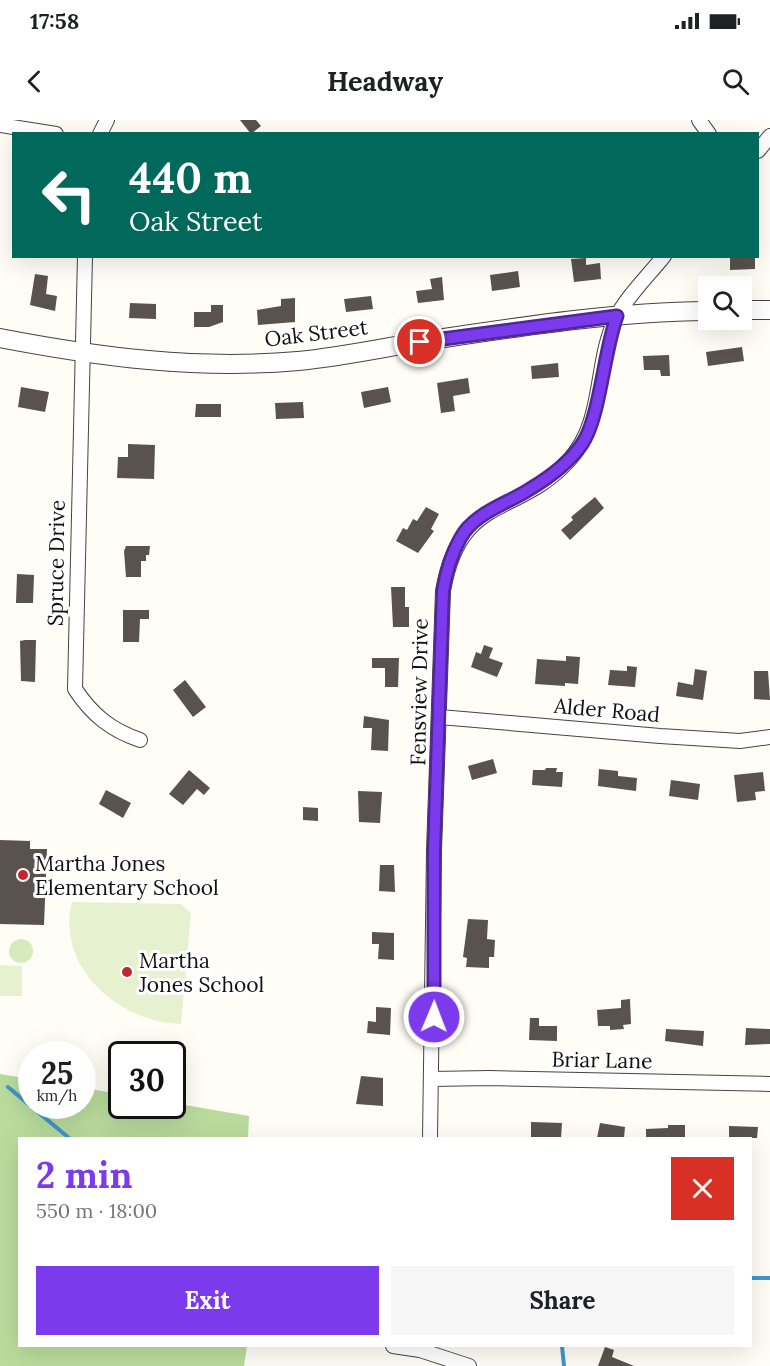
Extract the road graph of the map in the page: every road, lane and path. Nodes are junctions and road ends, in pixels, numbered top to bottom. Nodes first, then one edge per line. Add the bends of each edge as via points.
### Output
1 (0, 125) edge
2 (44, 132) edge
3 (770, 136) edge
4 (759, 150) edge
5 (85, 258) edge
6 (662, 258) edge
7 (752, 310) edge
8 (770, 310) edge
9 (698, 312) edge
10 (617, 316) junction
11 (0, 338) edge
12 (82, 353) junction
13 (440, 717) junction
14 (770, 737) edge
15 (140, 740) dead end
16 (432, 1079) junction
17 (770, 1084) edge
18 (430, 1137) edge
19 (420, 1348) edge
20 (469, 1366) edge

1 - 2 street
3 - 4 street
5 - 12 street, Spruce Drive
6 - 10 street, Fensview Drive
7 - 8 street
9 - 10 street, Oak Street
10 - 12 street, Oak Street via 538,324 297,361 191,363
10 - 13 street, Fensview Drive via 584,442 554,473 475,521 460,537 443,591
11 - 12 street, Oak Street
12 - 15 street, Spruce Drive via 75,689 88,709 108,725
13 - 14 street, Alder Road via 740,741
13 - 16 street, Fensview Drive via 434,851
16 - 17 street, Briar Lane
16 - 18 street, Fensview Drive
19 - 20 street

